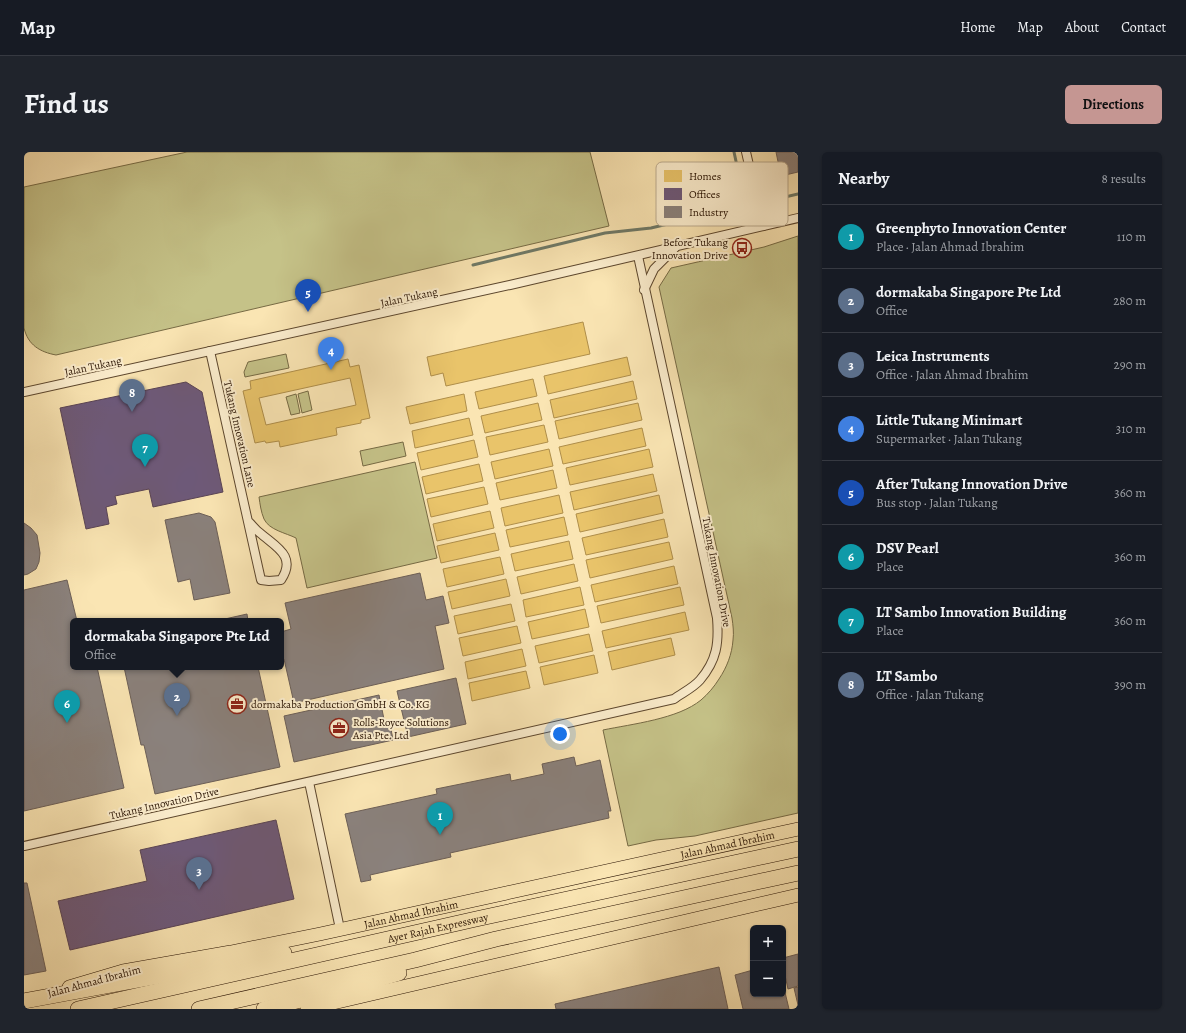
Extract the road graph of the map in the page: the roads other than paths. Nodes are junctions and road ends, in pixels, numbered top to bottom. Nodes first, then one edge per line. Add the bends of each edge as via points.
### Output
1 (746, 152) edge
2 (748, 162) edge
3 (798, 218) edge
4 (788, 220) edge
5 (763, 226) edge
6 (676, 247) junction
7 (638, 256) junction
8 (644, 290) junction
9 (210, 351) junction
10 (24, 392) edge
11 (249, 522) junction
12 (309, 782) junction
13 (798, 829) edge
14 (24, 846) edge
15 (798, 849) edge
16 (798, 873) edge
17 (798, 895) edge
18 (340, 929) junction
19 (388, 938) junction
20 (415, 960) junction
21 (24, 1000) edge
22 (78, 1009) edge
23 (199, 1009) edge
24 (264, 1009) edge
25 (307, 1009) edge

1 - 2 street
3 - 4 street, Jalan Tukang
5 - 6 street, Jalan Tukang
6 - 7 street, Jalan Tukang
6 - 8 street via 654,269
7 - 8 street, Tukang Innovation Drive
7 - 9 street, Jalan Tukang
8 - 12 street, Tukang Innovation Drive via 717,618 718,640 714,659 699,681 674,699
9 - 10 street, Jalan Tukang
9 - 11 street, Tukang Innovation Lane
11 - 11 street, Tukang Innovation Lane via 281,549 287,565 287,571 281,580 261,580
12 - 14 street, Tukang Innovation Drive
12 - 18 street
13 - 18 main road, Jalan Ahmad Ibrahim
15 - 19 highway, Ayer Rajah Expressway
16 - 20 highway via 496,939
17 - 25 main road
18 - 21 main road, Jalan Ahmad Ibrahim via 123,971
19 - 21 highway via 275,954
19 - 22 highway, Ayer Rajah Expressway
20 - 23 highway
20 - 24 highway via 404,971 383,978

